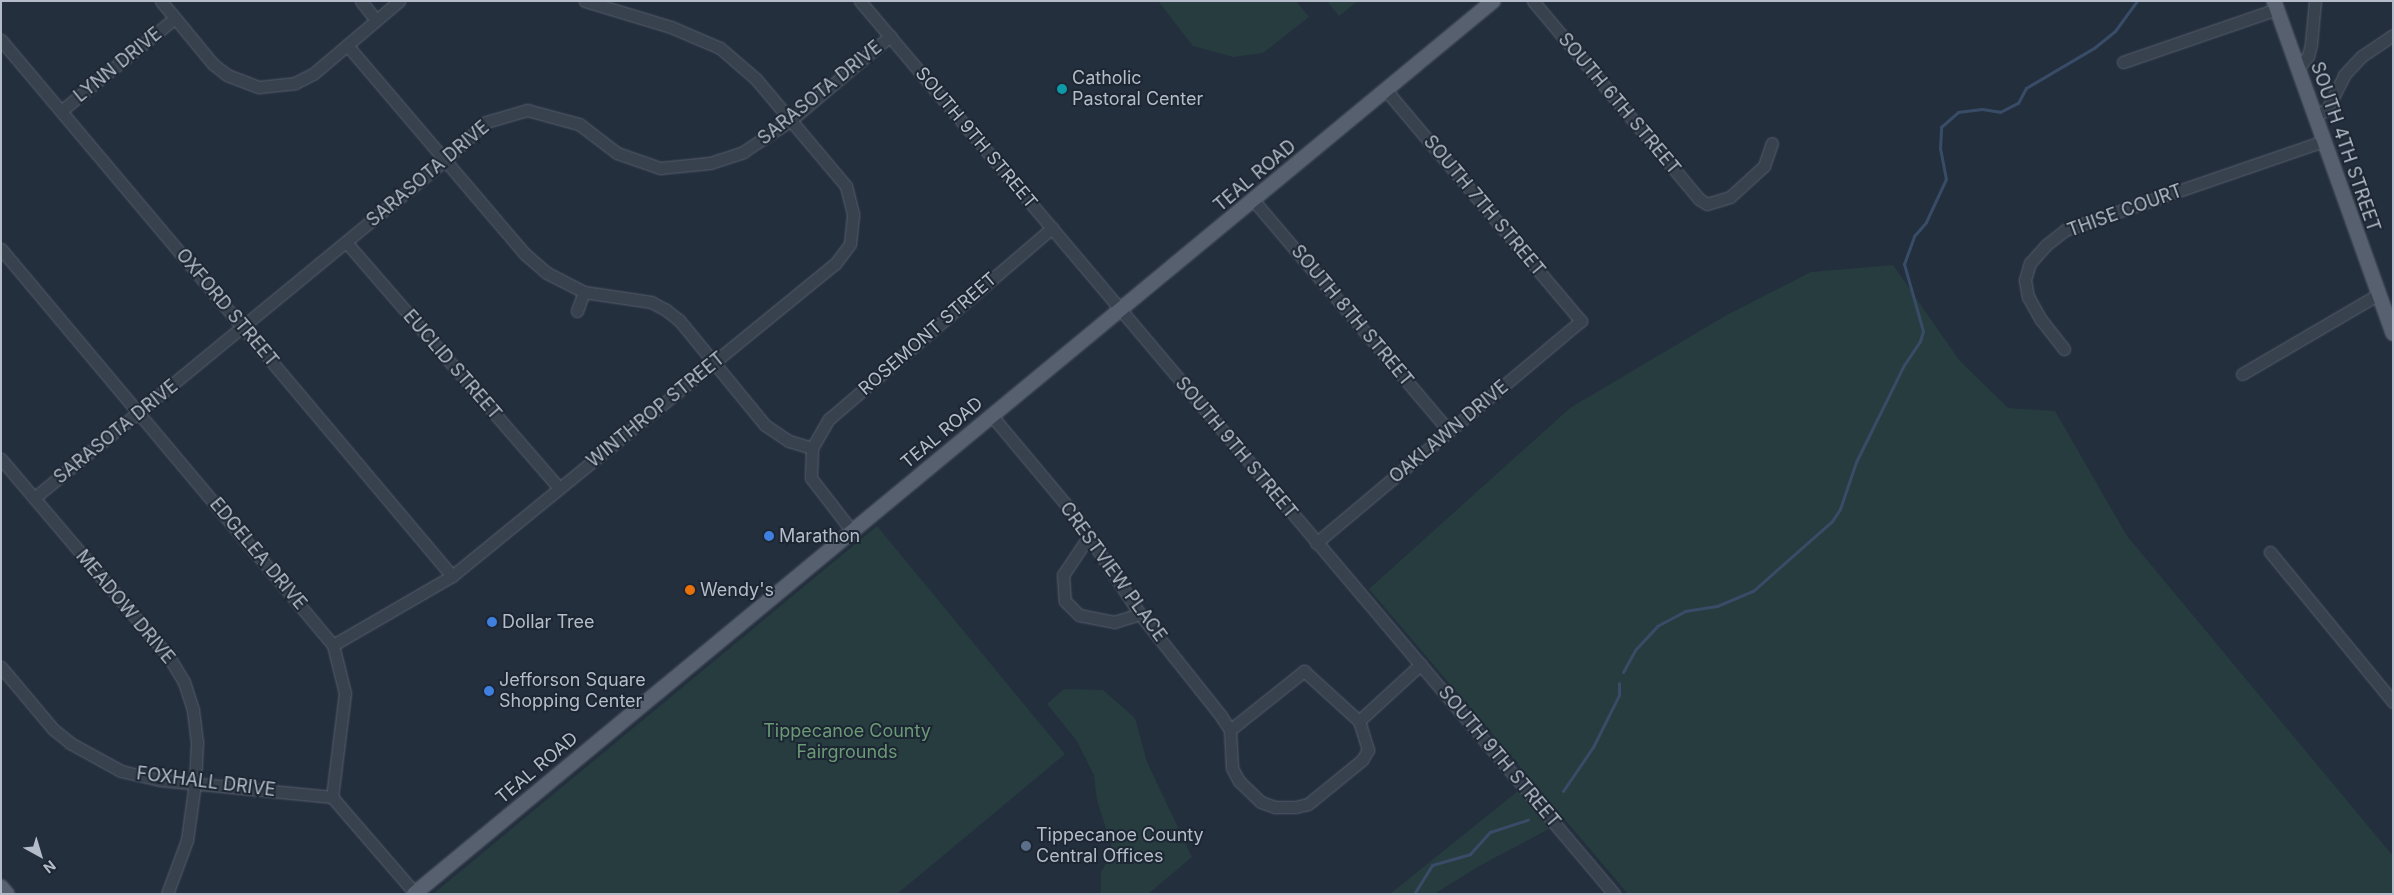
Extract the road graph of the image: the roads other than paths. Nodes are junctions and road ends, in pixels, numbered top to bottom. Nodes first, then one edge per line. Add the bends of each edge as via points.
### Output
1 (161, 1) edge
2 (361, 1) edge
3 (398, 1) edge
4 (585, 1) edge
5 (860, 1) edge
6 (1493, 1) edge
7 (1533, 1) edge
8 (2315, 1) edge
9 (2276, 5) edge
10 (175, 18) junction
11 (376, 20) junction
12 (2393, 35) edge
13 (890, 36) junction
14 (1, 40) edge
15 (347, 45) junction
16 (2123, 62) dead end
17 (2298, 68) junction
18 (1386, 90) junction
19 (61, 111) junction
20 (2315, 116) junction
21 (791, 120) junction
22 (2323, 141) junction
23 (1772, 143) dead end
24 (444, 160) junction
25 (1254, 201) junction
26 (1052, 228) junction
27 (346, 242) junction
28 (1, 249) edge
29 (584, 292) junction
30 (2377, 296) junction
31 (577, 311) dead end
32 (1120, 311) junction
33 (1582, 321) joint
34 (243, 327) junction
35 (2393, 333) edge
36 (2064, 349) dead end
37 (714, 364) junction
38 (2242, 374) dead end
39 (140, 413) junction
40 (992, 416) junction
41 (1449, 432) junction
42 (812, 448) junction
43 (1, 459) edge
44 (559, 488) junction
45 (34, 498) junction
46 (852, 531) junction
47 (1089, 536) junction
48 (1316, 542) junction
49 (2270, 552) dead end
50 (452, 576) junction
51 (1140, 614) junction
52 (333, 645) junction
53 (1421, 664) junction
54 (1, 667) edge
55 (2393, 702) edge
56 (1359, 721) junction
57 (1230, 730) junction
58 (195, 783) junction
59 (332, 796) junction
60 (1, 887) edge
61 (414, 893) edge
62 (7, 894) edge
63 (167, 894) edge
64 (1614, 894) edge

1 - 10 street
2 - 11 street
3 - 11 street
4 - 21 street, WINTHROP STREET via 671,27 720,48 756,79
5 - 13 street, SOUTH 9TH STREET
6 - 18 main road, TEAL ROAD
7 - 23 street, SOUTH 6TH STREET via 1685,183 1707,204 1730,197 1754,176 1764,166
8 - 17 street via 2308,56
9 - 16 street
9 - 17 main road, SOUTH 4TH STREET
10 - 15 street via 227,76 259,87 295,83
10 - 19 street, LYNN DRIVE
11 - 15 street
12 - 20 street via 2353,66 2327,109
13 - 21 street, SARASOTA DRIVE
13 - 26 street, SOUTH 9TH STREET
14 - 19 street, OXFORD STREET
15 - 24 street
17 - 20 main road, SOUTH 4TH STREET
18 - 25 main road, TEAL ROAD
18 - 33 street, SOUTH 7TH STREET
19 - 34 street, OXFORD STREET
20 - 22 main road, SOUTH 4TH STREET
21 - 24 street, SARASOTA DRIVE via 743,152 710,163 660,168 617,153 579,124 527,110 486,122
21 - 37 street, WINTHROP STREET via 846,186 853,214 850,244 835,264
22 - 30 main road, SOUTH 4TH STREET
22 - 36 street, THISE COURT via 2065,230 2046,245 2030,263 2025,280 2028,298 2040,320
24 - 27 street, SARASOTA DRIVE
24 - 29 street via 525,254 547,273
25 - 32 main road, TEAL ROAD
25 - 41 street, SOUTH 8TH STREET
26 - 32 street, SOUTH 9TH STREET
26 - 42 street, ROSEMONT STREET via 829,419
27 - 34 street, SARASOTA DRIVE
27 - 44 street, EUCLID STREET
28 - 39 street, EDGELEA DRIVE
29 - 31 street
29 - 37 street via 651,302 666,310
30 - 35 main road, SOUTH 4TH STREET
30 - 38 street
32 - 40 main road, TEAL ROAD
32 - 48 street, SOUTH 9TH STREET
33 - 41 street, OAKLAWN DRIVE
34 - 39 street, SARASOTA DRIVE
34 - 50 street, OXFORD STREET
37 - 42 street via 765,425 789,441
37 - 44 street, WINTHROP STREET
39 - 45 street, SARASOTA DRIVE
39 - 52 street, EDGELEA DRIVE
40 - 46 main road, TEAL ROAD
40 - 47 street, CRESTVIEW PLACE
41 - 48 street, OAKLAWN DRIVE
42 - 46 street via 811,478
43 - 45 street, MEADOW DRIVE
44 - 50 street, WINTHROP STREET
45 - 58 street, MEADOW DRIVE via 169,657 184,682 193,710
46 - 61 main road, TEAL ROAD
47 - 51 street, CRESTVIEW PLACE
47 - 51 street via 1063,575 1062,588 1068,605 1079,615 1114,622
48 - 53 street, SOUTH 9TH STREET
49 - 55 street
50 - 52 street, WINTHROP STREET
51 - 57 street, CRESTVIEW PLACE
52 - 59 street, EDGELEA DRIVE via 345,693
53 - 56 street
53 - 64 street, SOUTH 9TH STREET
54 - 58 street, FOXHALL DRIVE via 53,729 78,748 122,771
56 - 57 street via 1304,672 1291,678
56 - 57 street via 1368,750 1362,760 1308,804 1295,808 1275,807 1262,802 1239,781 1232,768
58 - 59 street, FOXHALL DRIVE
58 - 63 street, MEADOW DRIVE via 188,840
59 - 61 street
60 - 62 main road

